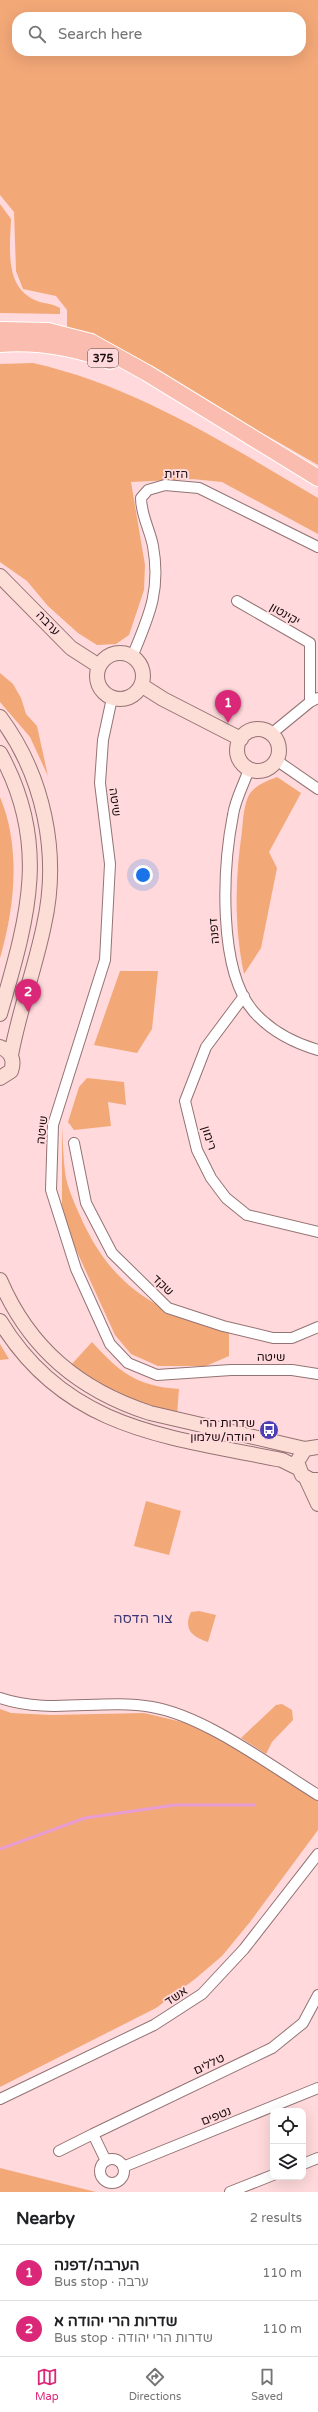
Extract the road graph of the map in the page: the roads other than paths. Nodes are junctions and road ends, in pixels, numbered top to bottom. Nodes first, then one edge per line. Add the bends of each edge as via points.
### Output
1 (0, 330) edge
2 (0, 344) edge
3 (197, 403) junction
4 (318, 478) edge
5 (318, 547) edge
6 (0, 576) edge
7 (237, 601) dead end
8 (132, 656) junction
9 (99, 666) junction
10 (141, 686) junction
11 (112, 698) junction
12 (314, 700) edge
13 (0, 717) edge
14 (272, 734) junction
15 (241, 739) junction
16 (0, 753) edge
17 (276, 760) junction
18 (250, 769) junction
19 (318, 789) edge
20 (244, 996) junction
21 (0, 1014) edge
22 (318, 1050) edge
23 (6, 1051) edge
24 (4, 1077) edge
25 (0, 1089) edge
26 (74, 1143) dead end
27 (318, 1232) edge
28 (0, 1280) edge
29 (0, 1322) edge
30 (318, 1327) edge
31 (318, 1374) edge
32 (312, 1448) edge
33 (307, 1475) edge
34 (318, 1504) edge
35 (0, 1698) edge
36 (318, 1795) edge
37 (318, 1854) edge
38 (318, 1995) edge
39 (318, 2088) edge
40 (0, 2099) edge
41 (93, 2134) junction
42 (59, 2150) dead end
43 (318, 2158) edge
44 (106, 2161) junction
45 (306, 2163) edge
46 (123, 2167) junction
47 (270, 2176) edge
48 (230, 2192) edge

1 - 3 main road, 375 via 48,331 91,342
2 - 3 main road, 375 via 52,345 91,354
3 - 4 main road, 375
5 - 8 street, הזית via 199,488 165,485 148,490 141,498 141,507 153,544 157,569 156,589 150,612
6 - 9 street, ערבה via 71,648
7 - 12 street, יקינטון via 310,643
8 - 9 street via 118,653 110,655
8 - 10 street via 138,661 143,672
9 - 11 street via 100,688
10 - 11 street via 126,699
10 - 15 street
11 - 31 street, שיטה via 103,740 100,782 110,864 106,960 53,1124 51,1190 76,1269 110,1344 128,1363 157,1375 231,1370 292,1370
12 - 14 street
13 - 23 street via 29,768 43,810 50,845 47,911 19,1018
14 - 15 street via 252,730
14 - 17 street via 278,746
15 - 18 street via 237,750 238,756 240,762
16 - 21 street via 19,796 30,846 28,908
17 - 18 street via 268,769
17 - 19 street
18 - 20 street, דפנה via 233,813 225,905 228,948 237,982
20 - 22 street, דפנה via 253,1012 277,1032
20 - 27 street, רימון via 206,1047 185,1101 197,1150 211,1178 226,1198 247,1215
23 - 24 street via 13,1066
24 - 25 street
26 - 30 street, שקד via 86,1203 112,1253 168,1308 223,1326 273,1338 292,1338
28 - 32 street via 13,1306 37,1341 66,1370 93,1389 150,1413
29 - 33 street via 12,1341 39,1371 69,1397 102,1416 144,1431 282,1460
32 - 33 street via 299,1457
33 - 34 street
35 - 36 street via 34,1705 134,1705 181,1715 208,1727
37 - 40 street, אשד via 244,1949 202,1994 154,2025
38 - 41 street, טללים via 303,2023 272,2048
39 - 46 street, נטפים
41 - 42 street, טללים
41 - 44 street
43 - 45 street
44 - 46 street via 118,2161
44 - 46 street via 100,2171 102,2178 108,2183 119,2181 124,2175
47 - 48 street

